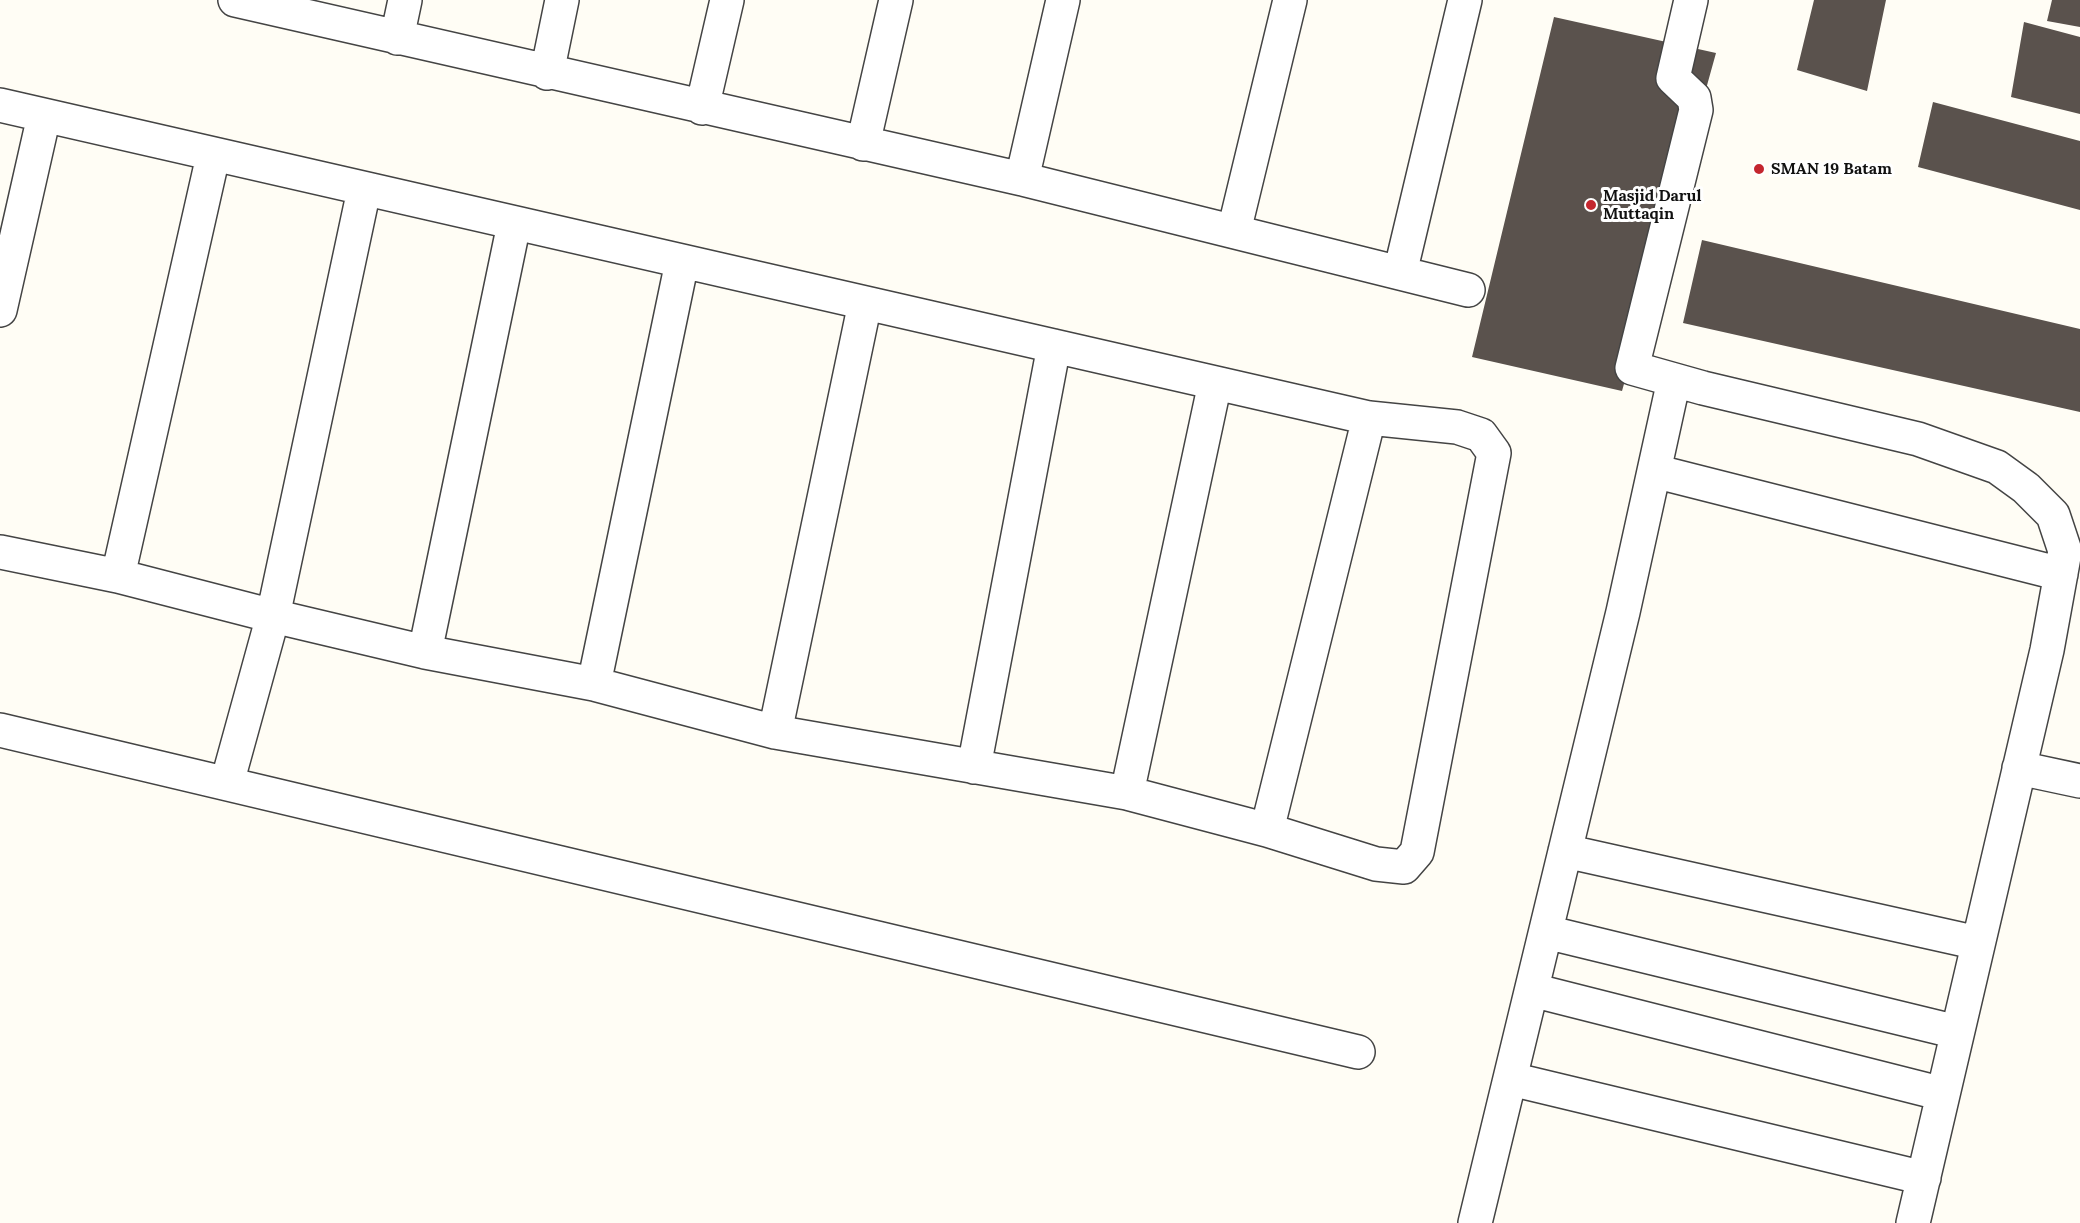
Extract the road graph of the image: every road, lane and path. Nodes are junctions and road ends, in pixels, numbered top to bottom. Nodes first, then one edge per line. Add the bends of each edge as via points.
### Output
1 (235, 0) edge
2 (405, 0) edge
3 (562, 0) edge
4 (727, 0) edge
5 (896, 0) edge
6 (1063, 0) edge
7 (1290, 0) edge
8 (1465, 0) edge
9 (1691, 0) edge
10 (397, 38) junction
11 (547, 73) junction
12 (0, 105) edge
13 (702, 108) junction
14 (44, 116) junction
15 (863, 144) junction
16 (213, 156) junction
17 (1022, 179) junction
18 (364, 190) junction
19 (514, 224) junction
20 (1234, 231) junction
21 (682, 262) junction
22 (1400, 273) junction
23 (1468, 290) dead end
24 (865, 303) junction
25 (0, 310) edge
26 (1054, 346) junction
27 (1674, 380) junction
28 (1215, 383) junction
29 (1370, 418) junction
30 (1654, 471) junction
31 (0, 552) edge
32 (2061, 574) junction
33 (118, 576) junction
34 (273, 616) junction
35 (425, 652) junction
36 (594, 684) junction
37 (0, 730) edge
38 (775, 732) junction
39 (974, 767) junction
40 (2029, 770) junction
41 (2080, 781) edge
42 (227, 783) junction
43 (1127, 793) junction
44 (1267, 830) junction
45 (1564, 850) junction
46 (1546, 932) junction
47 (1978, 943) junction
48 (1532, 990) junction
49 (1957, 1032) junction
50 (1358, 1052) dead end
51 (1511, 1079) junction
52 (1943, 1094) junction
53 (1924, 1178) junction
54 (1475, 1223) edge
55 (1913, 1223) edge

1 - 10 street
2 - 10 street
3 - 11 street
4 - 13 street
5 - 15 street
6 - 17 street
7 - 20 street
8 - 22 street
9 - 27 street via 1673,78 1694,98 1696,110 1631,365
10 - 11 street
11 - 13 street
12 - 14 street
13 - 15 street
14 - 16 street
14 - 25 street
15 - 17 street
16 - 18 street
16 - 33 street
17 - 20 street
18 - 19 street
18 - 34 street
19 - 21 street
19 - 35 street
20 - 22 street
21 - 24 street
21 - 36 street
22 - 23 street
24 - 26 street
24 - 38 street
26 - 28 street
26 - 39 street
27 - 30 street
27 - 32 street via 1918,439 1997,467 2053,515 2065,551
28 - 29 street
28 - 43 street
29 - 44 street
29 - 44 street via 1457,427 1481,435 1494,453 1417,852 1404,867 1376,864
30 - 32 street
30 - 45 street
31 - 33 street
32 - 40 street
33 - 34 street
34 - 35 street
34 - 42 street
35 - 36 street
36 - 38 street
37 - 42 street
38 - 39 street
39 - 43 street
40 - 41 street
40 - 47 street
42 - 50 street
43 - 44 street
45 - 46 street
45 - 47 street
46 - 48 street
46 - 49 street
47 - 49 street
48 - 51 street
48 - 52 street
49 - 52 street
51 - 53 street
51 - 54 street
52 - 53 street
53 - 55 street

